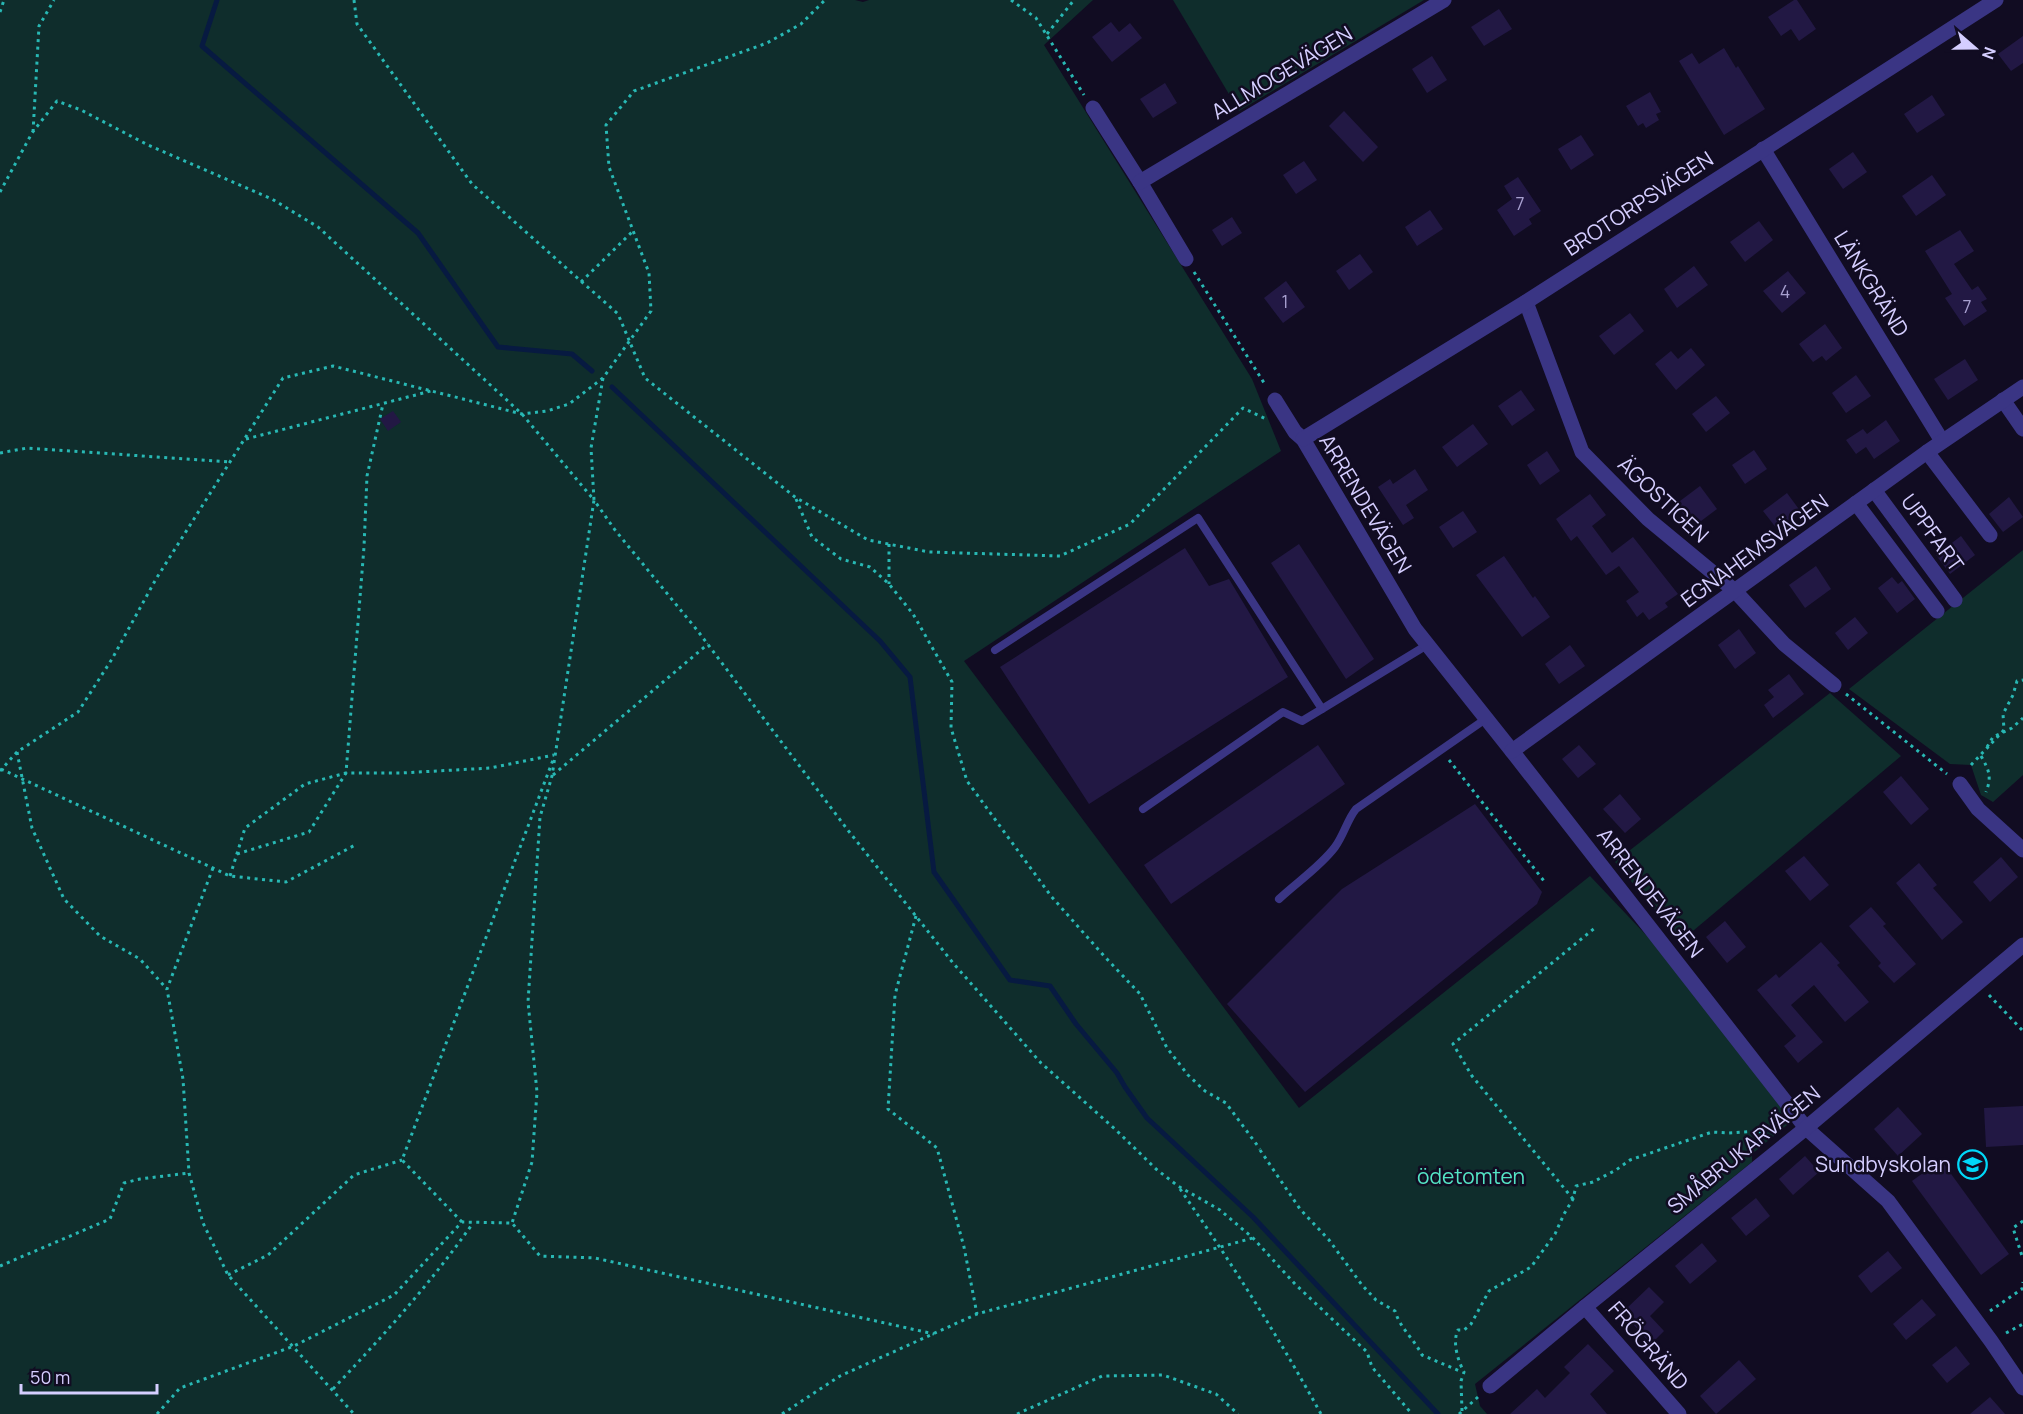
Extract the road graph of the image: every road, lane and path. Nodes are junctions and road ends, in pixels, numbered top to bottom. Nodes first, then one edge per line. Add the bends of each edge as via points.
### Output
1 (4, 0) edge
2 (54, 0) edge
3 (354, 0) edge
4 (825, 0) edge
5 (1011, 0) edge
6 (1074, 0) edge
7 (1444, 0) edge
8 (1996, 0) edge
9 (0, 12) edge
10 (1047, 34) junction
11 (1092, 108) joint
12 (32, 133) junction
13 (1763, 149) junction
14 (1140, 182) junction
15 (0, 192) edge
16 (633, 231) junction
17 (1186, 259) joint
18 (581, 282) junction
19 (1526, 302) junction
20 (629, 341) junction
21 (603, 378) junction
22 (2023, 387) edge
23 (433, 390) junction
24 (1275, 400) joint
25 (2003, 400) junction
26 (382, 404) junction
27 (522, 414) junction
28 (2023, 429) edge
29 (1299, 435) junction
30 (244, 440) junction
31 (1942, 441) junction
32 (1927, 452) junction
33 (0, 453) edge
34 (230, 462) junction
35 (1874, 490) junction
36 (795, 497) junction
37 (594, 500) junction
38 (1856, 503) junction
39 (1990, 535) dead end
40 (889, 544) junction
41 (890, 584) junction
42 (1734, 591) junction
43 (1955, 600) dead end
44 (1937, 611) dead end
45 (708, 644) junction
46 (1428, 645) junction
47 (995, 650) dead end
48 (2023, 680) edge
49 (1834, 685) joint
50 (1322, 709) junction
51 (2023, 717) edge
52 (1487, 718) junction
53 (2004, 730) junction
54 (1441, 750) junction
55 (1512, 751) junction
56 (17, 752) junction
57 (554, 755) junction
58 (1981, 756) junction
59 (1971, 765) dead end
60 (1, 770) edge
61 (346, 773) junction
62 (552, 776) junction
63 (24, 780) junction
64 (1960, 784) joint
65 (1984, 797) dead end
66 (1143, 809) dead end
67 (357, 844) dead end
68 (2023, 850) edge
69 (237, 854) junction
70 (213, 868) junction
71 (230, 876) junction
72 (1544, 881) dead end
73 (1279, 899) dead end
74 (916, 916) junction
75 (1596, 927) dead end
76 (2023, 945) edge
77 (1978, 983) junction
78 (167, 989) junction
79 (2023, 1031) edge
80 (1806, 1128) junction
81 (1255, 1143) dead end
82 (1260, 1149) junction
83 (1776, 1152) junction
84 (402, 1161) junction
85 (189, 1173) junction
86 (1178, 1186) junction
87 (1574, 1199) junction
88 (2023, 1221) edge
89 (462, 1222) junction
90 (473, 1222) junction
91 (512, 1223) junction
92 (1253, 1238) junction
93 (1221, 1247) junction
94 (2023, 1260) edge
95 (0, 1266) edge
96 (228, 1275) junction
97 (2023, 1282) edge
98 (2022, 1289) edge
99 (1585, 1307) junction
100 (977, 1314) junction
101 (1976, 1321) junction
102 (934, 1334) junction
103 (294, 1346) junction
104 (1464, 1372) junction
105 (1490, 1386) joint
106 (2023, 1388) edge
107 (333, 1389) junction
108 (1461, 1413) edge
109 (157, 1414) edge
110 (354, 1414) edge
111 (782, 1414) edge
112 (1017, 1414) edge
113 (1239, 1414) edge
114 (1321, 1414) edge
115 (1412, 1414) edge
116 (1678, 1414) edge

1 - 9 path
2 - 12 path via 39,26
3 - 18 path via 357,24 472,184
4 - 16 path via 801,24 767,43 634,91 606,125 609,167
5 - 10 path via 1036,18
6 - 10 path
7 - 14 street, ALLMOGEVÄGEN
8 - 13 street, BROTORPSVÄGEN
10 - 11 path
11 - 14 street
12 - 15 path
12 - 27 path via 57,101 272,199 318,227
13 - 19 street, BROTORPSVÄGEN
13 - 31 street, LÄNKGRÄND
14 - 17 street
16 - 18 path
16 - 20 path via 649,273 651,311
17 - 24 path
18 - 20 path via 618,314
19 - 29 street, BROTORPSVÄGEN
19 - 42 street, ÄGOSTIGEN via 1582,452 1648,519
20 - 21 path
20 - 36 path via 645,378
21 - 27 path via 569,404
21 - 37 path via 591,448
22 - 25 street, EGNAHEMSVÄGEN
23 - 26 path
23 - 27 path
23 - 30 path via 333,366 283,378
24 - 29 street, ARRENDEVÄGEN
25 - 28 street
25 - 31 street, EGNAHEMSVÄGEN
26 - 30 path
26 - 61 path via 367,476
27 - 37 path
29 - 40 path via 1243,408 1130,524 1060,556 928,552
29 - 46 street, ARRENDEVÄGEN
30 - 34 path
31 - 32 street, EGNAHEMSVÄGEN
32 - 35 street, EGNAHEMSVÄGEN
32 - 39 street, UPPFART
33 - 34 path via 27,448
34 - 56 path via 78,712
35 - 38 street, EGNAHEMSVÄGEN
35 - 43 street, UPPFART
36 - 40 path via 868,540
36 - 41 path via 812,537 841,559 870,567
37 - 45 path
37 - 57 path
38 - 42 street, EGNAHEMSVÄGEN
38 - 44 street, UPPFART
40 - 41 path
41 - 82 path via 913,614 952,682 951,728 967,781 1051,896 1140,994 1167,1048 1188,1075 1226,1103
42 - 49 street, ÄGOSTIGEN via 1784,644
42 - 55 street, EGNAHEMSVÄGEN
45 - 62 path
45 - 74 path
46 - 50 lane
46 - 52 street, ARRENDEVÄGEN
47 - 50 lane via 1198,518
48 - 53 path via 2017,681 2003,714
49 - 64 path
50 - 66 lane via 1302,721 1283,712
51 - 53 path
52 - 54 lane
52 - 55 street, ARRENDEVÄGEN
53 - 58 path via 1993,737
54 - 72 path
54 - 73 lane via 1356,809 1336,845
55 - 80 street, ARRENDEVÄGEN
56 - 60 path
56 - 63 path
57 - 61 path via 490,768
57 - 62 path
57 - 84 path
58 - 59 path
58 - 65 path via 1990,781
60 - 63 path
61 - 69 path via 305,784 245,828
61 - 69 path via 309,832
62 - 91 path via 540,817 528,1002 537,1092 532,1162
63 - 70 path
63 - 78 path via 32,828 64,899 100,936 140,959
64 - 68 street via 1978,809
67 - 71 path via 285,882
69 - 71 path
70 - 71 path
70 - 78 path
74 - 86 path via 1041,1063
74 - 100 path via 896,995 888,1109 937,1148 964,1247
75 - 87 path via 1453,1044 1472,1076
76 - 77 street, SMÅBRUKARVÄGEN
77 - 79 path
77 - 80 street, SMÅBRUKARVÄGEN
78 - 85 path via 183,1079
80 - 83 street, SMÅBRUKARVÄGEN
80 - 101 street, ARRENDEVÄGEN via 1888,1201
81 - 82 path
82 - 104 path via 1300,1209 1362,1285 1376,1300 1395,1311 1398,1323 1422,1355
83 - 87 path via 1767,1135 1758,1131 1712,1132 1630,1160 1593,1182 1576,1186
83 - 99 street, SMÅBRUKARVÄGEN
84 - 89 path
84 - 96 path via 354,1175 268,1255
85 - 95 path via 123,1184 110,1219
85 - 96 path via 203,1223
86 - 92 path via 1220,1210
86 - 93 path
87 - 104 path via 1532,1267 1489,1291 1471,1324 1458,1330 1457,1351
88 - 94 path via 2013,1228
89 - 90 path
89 - 103 path via 394,1295
90 - 91 path
90 - 107 path via 443,1266
91 - 102 path via 540,1256 595,1258
92 - 93 path
92 - 115 path via 1367,1352 1372,1367
93 - 100 path
93 - 114 path
96 - 103 path
97 - 98 path
98 - 101 path
99 - 105 street, SMÅBRUKARVÄGEN
99 - 116 street, FRÖGRÄND
100 - 102 path
101 - 106 street, ARRENDEVÄGEN
102 - 111 path via 840,1376
103 - 107 path
103 - 109 path via 180,1388
104 - 108 path
105 - 108 path
107 - 110 path
112 - 113 path via 1102,1376 1163,1375 1216,1394

